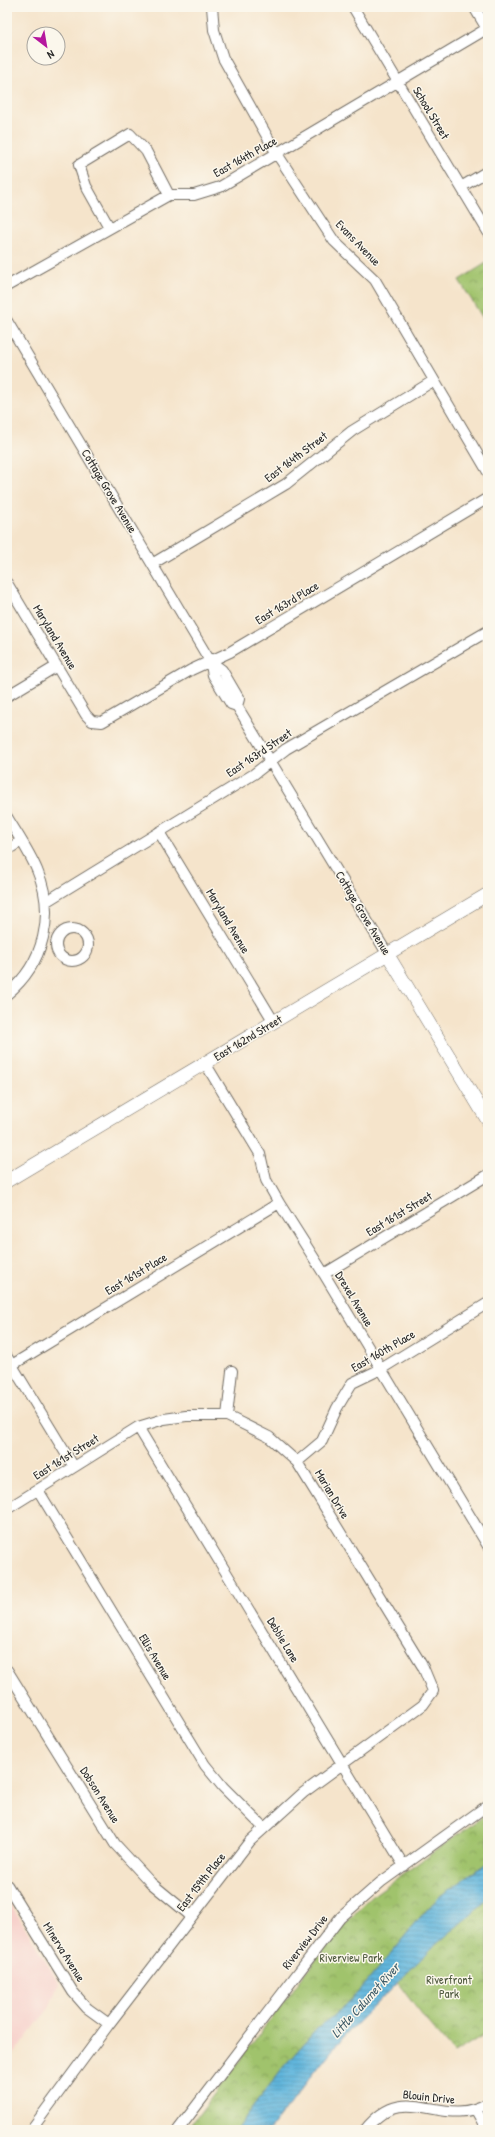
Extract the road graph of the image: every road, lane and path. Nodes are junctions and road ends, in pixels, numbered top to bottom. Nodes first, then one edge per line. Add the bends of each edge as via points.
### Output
1 (212, 7) edge
2 (352, 7) edge
3 (474, 7) edge
4 (488, 29) edge
5 (398, 83) junction
6 (277, 154) junction
7 (488, 171) edge
8 (461, 186) junction
9 (169, 195) junction
10 (110, 227) junction
11 (488, 232) edge
12 (7, 286) edge
13 (7, 321) edge
14 (433, 381) junction
15 (488, 472) edge
16 (488, 498) edge
17 (152, 564) junction
18 (7, 583) edge
19 (488, 631) edge
20 (210, 661) junction
21 (57, 666) junction
22 (7, 696) edge
23 (97, 723) joint
24 (270, 761) junction
25 (7, 817) edge
26 (159, 832) junction
27 (21, 841) junction
28 (7, 850) edge
29 (488, 894) edge
30 (46, 901) junction
31 (44, 937) junction
32 (57, 940) dead end
33 (388, 955) junction
34 (7, 994) edge
35 (274, 1022) junction
36 (206, 1063) junction
37 (488, 1121) edge
38 (488, 1175) edge
39 (7, 1181) edge
40 (278, 1203) junction
41 (324, 1274) junction
42 (488, 1303) edge
43 (9, 1363) edge
44 (381, 1369) junction
45 (232, 1371) dead end
46 (227, 1416) junction
47 (138, 1427) junction
48 (297, 1462) junction
49 (74, 1467) junction
50 (38, 1490) junction
51 (7, 1509) edge
52 (488, 1546) edge
53 (7, 1670) edge
54 (433, 1691) joint
55 (343, 1764) junction
56 (488, 1805) edge
57 (263, 1827) junction
58 (404, 1866) junction
59 (7, 1885) edge
60 (192, 1916) junction
61 (109, 2024) junction
62 (488, 2103) edge
63 (476, 2110) junction
64 (30, 2130) edge
65 (178, 2130) edge
66 (365, 2130) edge
67 (488, 2130) edge

1 - 6 street, Evans Avenue via 214,30 223,58
2 - 5 street, School Street
3 - 4 street
4 - 5 street, East 164th Place
5 - 6 street, East 164th Place
5 - 8 street, School Street
6 - 9 street, East 164th Place via 220,187 194,195
6 - 14 street, Evans Avenue via 334,241 375,280
7 - 8 street
8 - 11 street, School Street
9 - 10 street, East 164th Place
9 - 10 street via 146,151 130,134 79,164 86,186
10 - 12 street, East 164th Place
13 - 17 street, Cottage Grove Avenue
14 - 15 street, Evans Avenue
14 - 17 street, East 164th Street via 352,431 286,484
16 - 20 street, East 163rd Place via 230,652
17 - 20 street, Cottage Grove Avenue
18 - 21 street, Maryland Avenue
19 - 24 street, East 163rd Street via 286,749
20 - 23 street, East 163rd Place via 112,718
20 - 24 street, Cottage Grove Avenue via 213,675 231,704 237,706
21 - 22 street
21 - 23 street, Maryland Avenue via 86,715
24 - 26 street, East 163rd Street via 254,774
24 - 33 street, Cottage Grove Avenue
25 - 27 street
26 - 30 street, East 163rd Street
26 - 35 street, Maryland Avenue
27 - 28 street
27 - 30 street via 38,871
29 - 33 main road, East 162nd Street
30 - 31 street
31 - 32 street
31 - 34 street via 33,963 14,989
33 - 35 main road, East 162nd Street
33 - 37 main road, Cottage Grove Avenue
35 - 36 main road, East 162nd Street
36 - 39 main road, East 162nd Street
36 - 40 street, Drexel Avenue via 260,1154 266,1180
38 - 41 street, East 161st Street
40 - 41 street, Drexel Avenue
40 - 43 street, East 161st Place
41 - 44 street, Drexel Avenue
42 - 44 street, East 160th Place
43 - 49 street
44 - 48 street, East 160th Place via 352,1383 322,1441
44 - 52 street, Drexel Avenue
45 - 46 street
46 - 47 street, Marian Drive via 172,1417
46 - 48 street, Marian Drive via 269,1437
47 - 49 street, East 161st Street
47 - 55 street, Debbie Lane
48 - 54 street, Marian Drive via 423,1667
49 - 50 street, East 161st Street
50 - 51 street, East 161st Street
50 - 57 street, Ellis Avenue via 205,1765
53 - 60 street, Dobson Avenue via 115,1844 137,1870
54 - 55 street, East 159th Place via 423,1706
55 - 57 street, East 159th Place
55 - 58 street, Debbie Lane
56 - 58 street, Riverview Drive
57 - 60 street, East 159th Place
58 - 65 street, Riverview Drive via 362,1897 340,1918
59 - 61 street, Minerva Avenue via 73,1992
60 - 61 street, East 159th Place
61 - 64 street, East 159th Place
62 - 63 street
63 - 66 street, Blouin Drive via 459,2113 402,2105 381,2114
63 - 67 street

